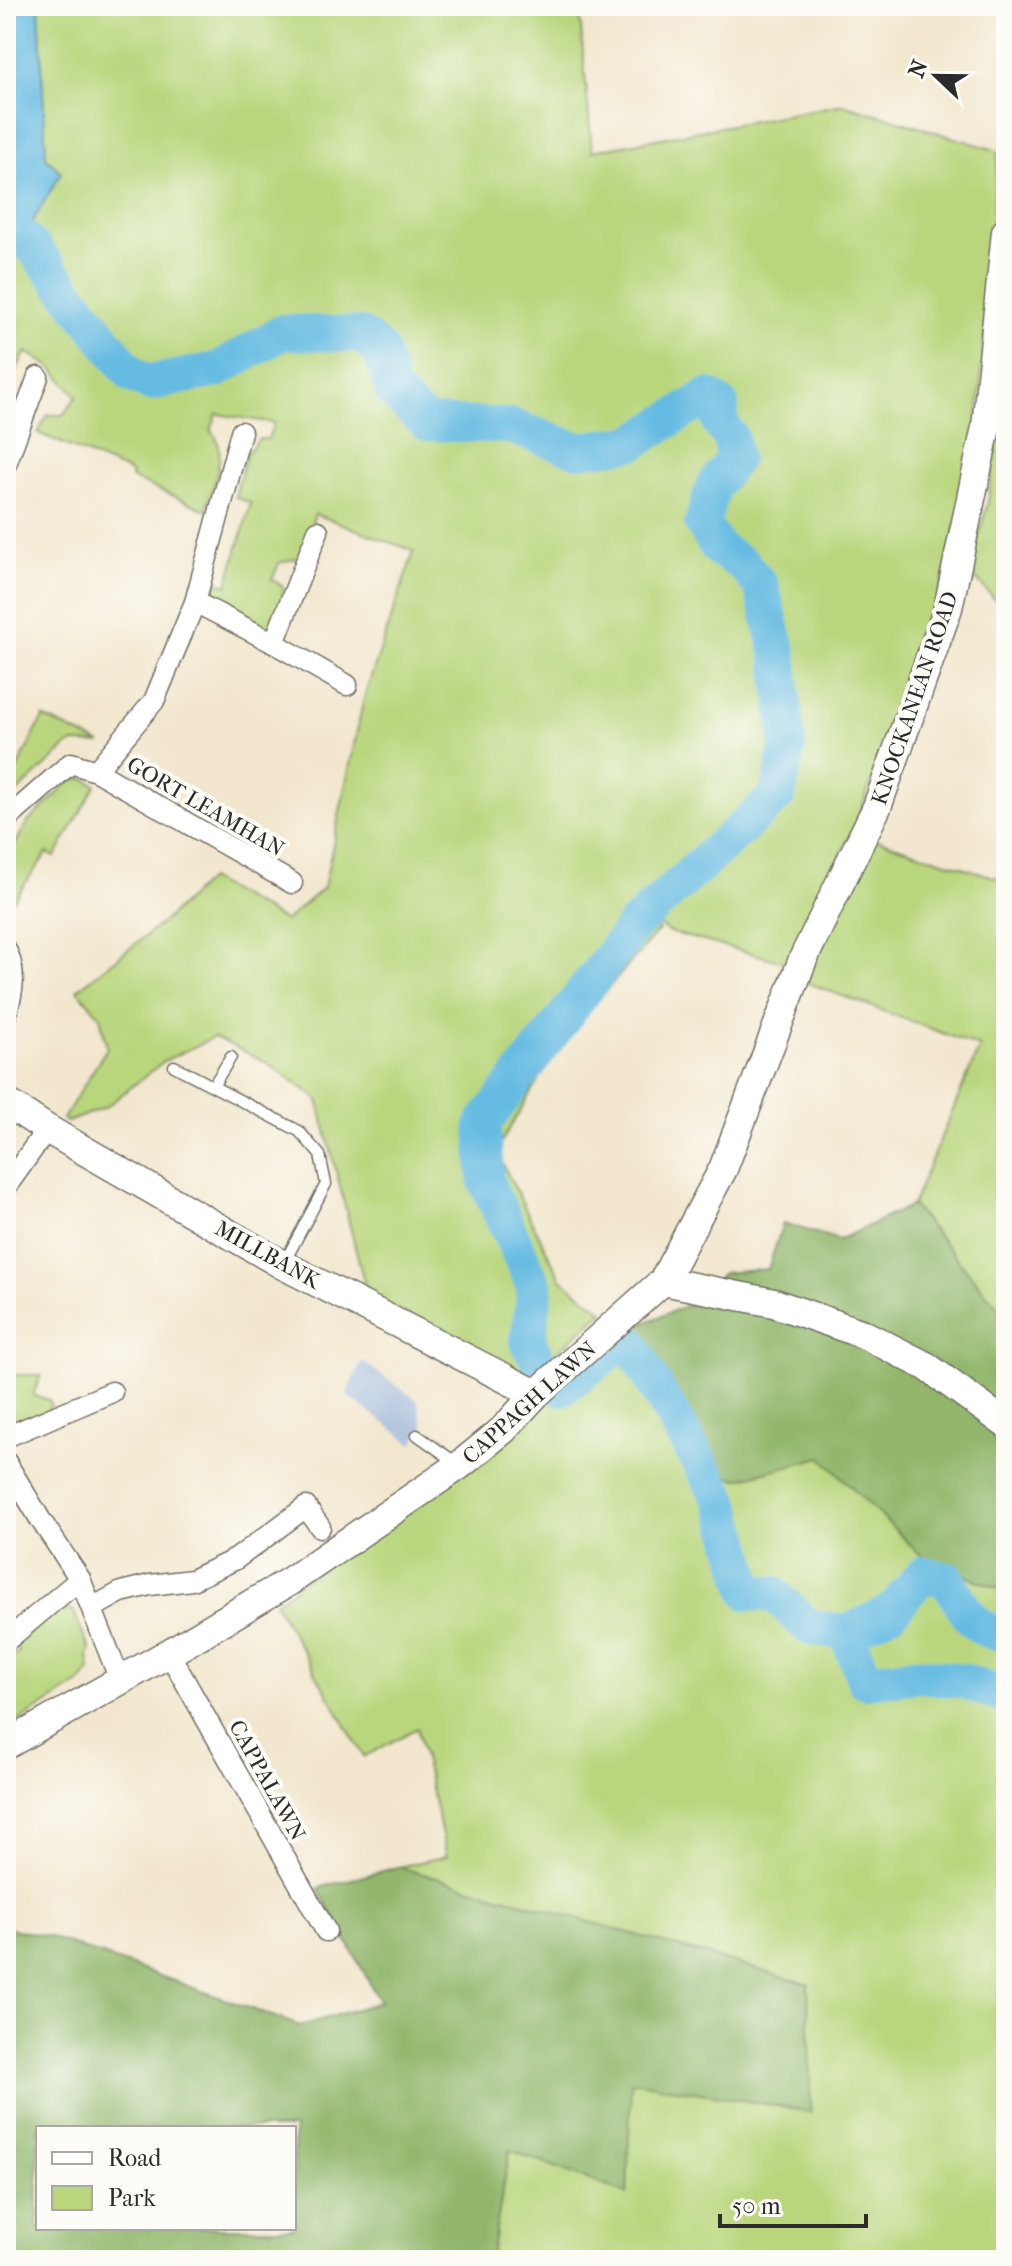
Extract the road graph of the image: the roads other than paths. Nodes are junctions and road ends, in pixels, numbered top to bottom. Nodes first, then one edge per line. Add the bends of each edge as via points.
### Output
1 (1006, 232) edge
2 (38, 377) dead end
3 (241, 432) dead end
4 (6, 464) edge
5 (318, 531) dead end
6 (195, 602) junction
7 (274, 643) junction
8 (347, 685) dead end
9 (96, 771) junction
10 (6, 820) edge
11 (292, 883) dead end
12 (6, 950) edge
13 (803, 959) joint
14 (6, 1015) edge
15 (231, 1057) dead end
16 (174, 1066) dead end
17 (213, 1086) junction
18 (6, 1102) edge
19 (47, 1129) junction
20 (6, 1187) edge
21 (283, 1265) junction
22 (663, 1281) junction
23 (112, 1392) dead end
24 (536, 1394) junction
25 (1006, 1424) edge
26 (417, 1435) dead end
27 (6, 1437) edge
28 (6, 1462) edge
29 (460, 1465) junction
30 (320, 1527) dead end
31 (80, 1579) junction
32 (92, 1608) junction
33 (6, 1641) edge
34 (169, 1653) junction
35 (120, 1680) junction
36 (6, 1745) edge
37 (326, 1931) dead end

1 - 13 street, KNOCKANEAN ROAD via 986,427 948,608 877,807
2 - 4 street
3 - 6 street, GORT LEAMHAN
5 - 7 street
6 - 7 street
6 - 9 street, GORT LEAMHAN via 154,701
7 - 8 street
9 - 10 street, GORT LEAMHAN via 71,763
9 - 11 street, GORT LEAMHAN
12 - 14 street via 14,971
13 - 22 street, CAPPAGH LAWN via 723,1169
15 - 17 lane
16 - 17 lane
17 - 21 lane via 299,1131 320,1155 326,1184
18 - 19 street, MILLBANK
19 - 20 street
19 - 21 street, MILLBANK
21 - 24 street, MILLBANK
22 - 24 street, CAPPAGH LAWN
22 - 25 street via 774,1303 863,1334 926,1366
23 - 27 street
24 - 29 street, CAPPAGH LAWN
26 - 29 lane
28 - 31 street
29 - 34 street, CAPPAGH LAWN via 290,1581
30 - 32 street via 306,1507 236,1559 192,1580 121,1592
31 - 32 street
31 - 33 street
32 - 35 street
34 - 35 street, CAPPAGH LAWN
34 - 37 street, CAPPALAWN
35 - 36 street, CAPPAGH LAWN

